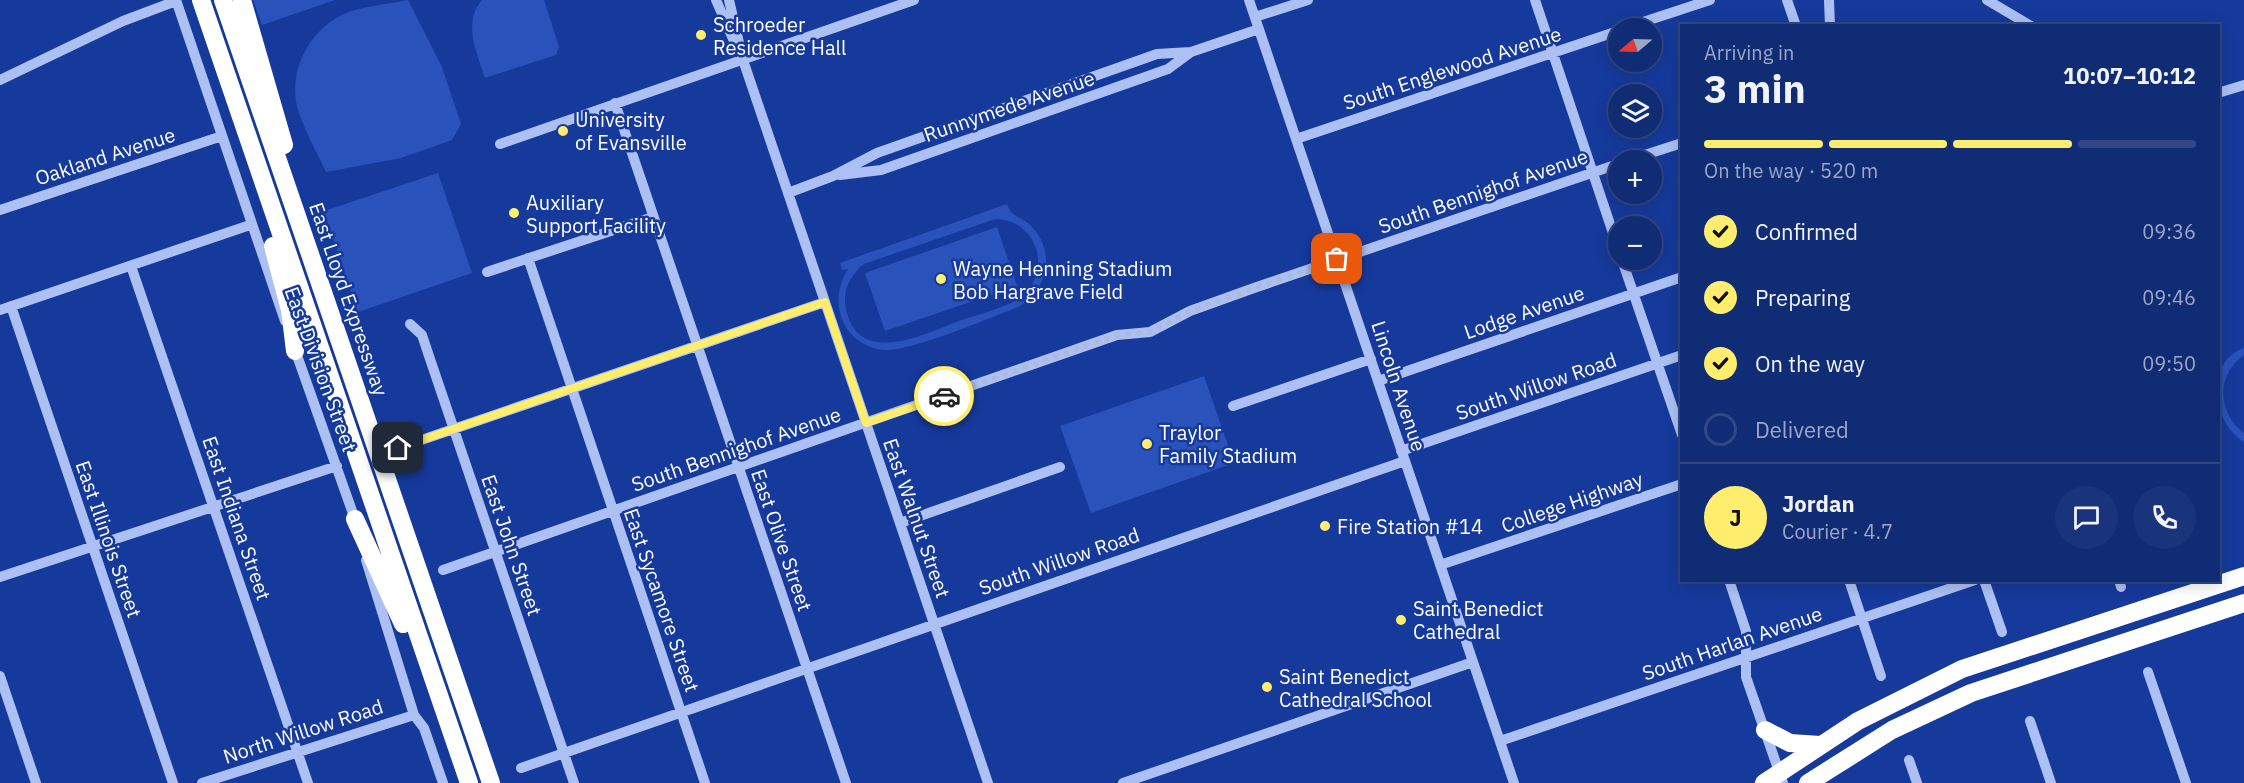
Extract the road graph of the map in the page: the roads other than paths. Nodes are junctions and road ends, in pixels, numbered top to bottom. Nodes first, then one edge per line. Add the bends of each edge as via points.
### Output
1 (201, 0) edge
2 (223, 0) edge
3 (242, 0) edge
4 (716, 0) edge
5 (729, 0) edge
6 (914, 0) edge
7 (1249, 0) edge
8 (1308, 0) edge
9 (1535, 0) edge
10 (1710, 0) edge
11 (1787, 0) edge
12 (1830, 0) edge
13 (1987, 0) edge
14 (176, 1) edge
15 (1255, 17) junction
16 (1655, 18) edge
17 (1795, 24) edge
18 (1830, 24) edge
19 (2028, 24) edge
20 (1259, 29) junction
21 (1608, 34) edge
22 (1191, 52) junction
23 (1553, 53) junction
24 (743, 60) junction
25 (0, 80) edge
26 (2244, 85) edge
27 (2220, 92) edge
28 (615, 103) junction
29 (222, 136) junction
30 (1296, 139) junction
31 (500, 144) dead end
32 (1680, 144) edge
33 (1660, 150) edge
34 (254, 153) junction
35 (1608, 168) edge
36 (1593, 173) junction
37 (833, 176) junction
38 (788, 193) junction
39 (0, 210) edge
40 (653, 217) junction
41 (1608, 218) edge
42 (250, 225) junction
43 (311, 258) junction
44 (528, 258) junction
45 (1337, 259) junction
46 (131, 266) junction
47 (1625, 270) edge
48 (487, 272) dead end
49 (1680, 278) edge
50 (1633, 292) junction
51 (825, 302) junction
52 (6, 308) edge
53 (410, 324) dead end
54 (696, 344) junction
55 (295, 351) junction
56 (1680, 356) edge
57 (1371, 359) junction
58 (1657, 363) junction
59 (1378, 381) junction
60 (572, 388) junction
61 (1233, 406) dead end
62 (866, 423) junction
63 (454, 429) junction
64 (1680, 429) edge
65 (398, 448) dead end
66 (1403, 456) junction
67 (337, 466) junction
68 (738, 467) junction
69 (1060, 467) dead end
70 (1680, 485) edge
71 (214, 507) junction
72 (613, 511) junction
73 (355, 519) junction
74 (900, 523) junction
75 (92, 546) junction
76 (495, 551) junction
77 (1440, 565) junction
78 (443, 570) dead end
79 (2244, 576) edge
80 (0, 577) edge
81 (1731, 582) edge
82 (1851, 582) edge
83 (1969, 582) edge
84 (1985, 582) edge
85 (2244, 603) edge
86 (2143, 609) junction
87 (1862, 618) junction
88 (934, 624) junction
89 (2002, 632) dead end
90 (2151, 633) junction
91 (1746, 657) junction
92 (1473, 662) junction
93 (807, 668) junction
94 (2148, 672) dead end
95 (0, 676) edge
96 (1881, 676) dead end
97 (433, 678) junction
98 (681, 711) junction
99 (414, 715) junction
100 (2030, 721) dead end
101 (1765, 730) junction
102 (1500, 741) junction
103 (1820, 745) junction
104 (297, 752) junction
105 (563, 752) junction
106 (1909, 760) dead end
107 (521, 768) dead end
108 (1775, 780) edge
109 (36, 783) edge
110 (173, 783) edge
111 (202, 783) edge
112 (308, 783) edge
113 (442, 783) edge
114 (469, 783) edge
115 (491, 783) edge
116 (574, 783) edge
117 (705, 783) edge
118 (846, 783) edge
119 (988, 783) edge
120 (1123, 783) edge
121 (1514, 783) edge
122 (1808, 783) edge
123 (1917, 783) edge
124 (2051, 783) edge
125 (2186, 783) edge

1 - 34 highway
2 - 43 highway, East Lloyd Expressway
3 - 43 highway via 266,78
4 - 24 street, East Walnut Street
5 - 24 street, East Walnut Street
6 - 24 street
7 - 15 street, Lincoln Avenue
8 - 15 street
9 - 23 street
10 - 16 street
11 - 17 street
12 - 18 street
13 - 19 street
14 - 25 street via 116,24
14 - 29 street, East Division Street
15 - 20 street, Lincoln Avenue
20 - 22 street, Runnymede Avenue
20 - 30 street, Lincoln Avenue
21 - 23 street, South Englewood Avenue
22 - 37 street, Runnymede Avenue via 1157,54 877,153
22 - 37 street, Runnymede Avenue via 1168,69 881,170
23 - 30 street, South Englewood Avenue
23 - 36 street
24 - 28 street
24 - 38 street, East Walnut Street
26 - 27 street
28 - 31 street
28 - 40 street, East Olive Street
29 - 39 street, Oakland Avenue
29 - 42 street, East Division Street
30 - 45 street, Lincoln Avenue
32 - 33 street
34 - 55 highway via 267,225 290,310
34 - 97 highway
35 - 36 street, South Bennighof Avenue
36 - 41 street
36 - 45 street, South Bennighof Avenue
37 - 38 street, Runnymede Avenue
38 - 51 street, East Walnut Street
40 - 44 street
40 - 54 street, East Olive Street
42 - 46 street
42 - 55 street, East Division Street
43 - 115 highway, East Lloyd Expressway
44 - 48 street
44 - 60 street, East Sycamore Street
45 - 57 street, Lincoln Avenue
45 - 62 street, South Bennighof Avenue via 1190,311 1150,332 1117,335
46 - 52 street
46 - 71 street, East Indiana Street
47 - 50 street
49 - 50 street, Lodge Avenue
50 - 58 street
50 - 59 street, Lodge Avenue
51 - 54 street
51 - 62 street, East Walnut Street
52 - 75 street, East Illinois Street
53 - 63 street, East John Street via 422,335
54 - 60 street
54 - 68 street, East Olive Street
55 - 67 street, East Division Street
56 - 58 street, South Willow Road
57 - 59 street, Lincoln Avenue
57 - 61 street
58 - 64 street
58 - 66 street, South Willow Road
59 - 66 street, Lincoln Avenue
60 - 63 street
60 - 72 street, East Sycamore Street
62 - 68 street, South Bennighof Avenue
62 - 74 street, East Walnut Street
63 - 65 street
63 - 76 street, East John Street
66 - 77 street, Lincoln Avenue
66 - 88 street, South Willow Road
67 - 71 street
67 - 73 street, East Division Street
68 - 72 street, South Bennighof Avenue
68 - 93 street, East Olive Street
69 - 74 street
70 - 77 street, College Highway
71 - 75 street
71 - 104 street, East Indiana Street
72 - 76 street, South Bennighof Avenue
72 - 98 street, East Sycamore Street
73 - 97 highway via 407,634
73 - 99 street, East Division Street
74 - 88 street, East Walnut Street
75 - 80 street
75 - 110 street, East Illinois Street
76 - 78 street, South Bennighof Avenue
76 - 105 street, East John Street
77 - 92 street, Lincoln Avenue
79 - 86 highway
81 - 91 street via 1746,631
82 - 87 street
83 - 87 street, South Harlan Avenue
84 - 89 street
85 - 90 highway
86 - 90 highway via 2136,615 2135,624 2142,632
86 - 103 highway via 1962,669 1884,706
87 - 91 street, South Harlan Avenue
87 - 96 street
88 - 93 street, South Willow Road
88 - 119 street, East Walnut Street
90 - 122 highway via 1951,701 1869,743
91 - 101 street via 1746,677
91 - 102 street, South Harlan Avenue
92 - 102 street, Lincoln Avenue
92 - 120 street
93 - 98 street, South Willow Road
93 - 118 street, East Olive Street
94 - 125 street
95 - 109 street
97 - 114 highway
98 - 105 street, South Willow Road
98 - 117 street, East Sycamore Street
99 - 104 street, North Willow Road
99 - 113 street, East Division Street via 424,728
100 - 124 street
101 - 103 highway via 1790,743
101 - 108 street
102 - 121 street, Lincoln Avenue
103 - 108 highway
104 - 111 street, North Willow Road
104 - 112 street, East Indiana Street
105 - 107 street, South Willow Road
105 - 116 street, East John Street
106 - 123 street

